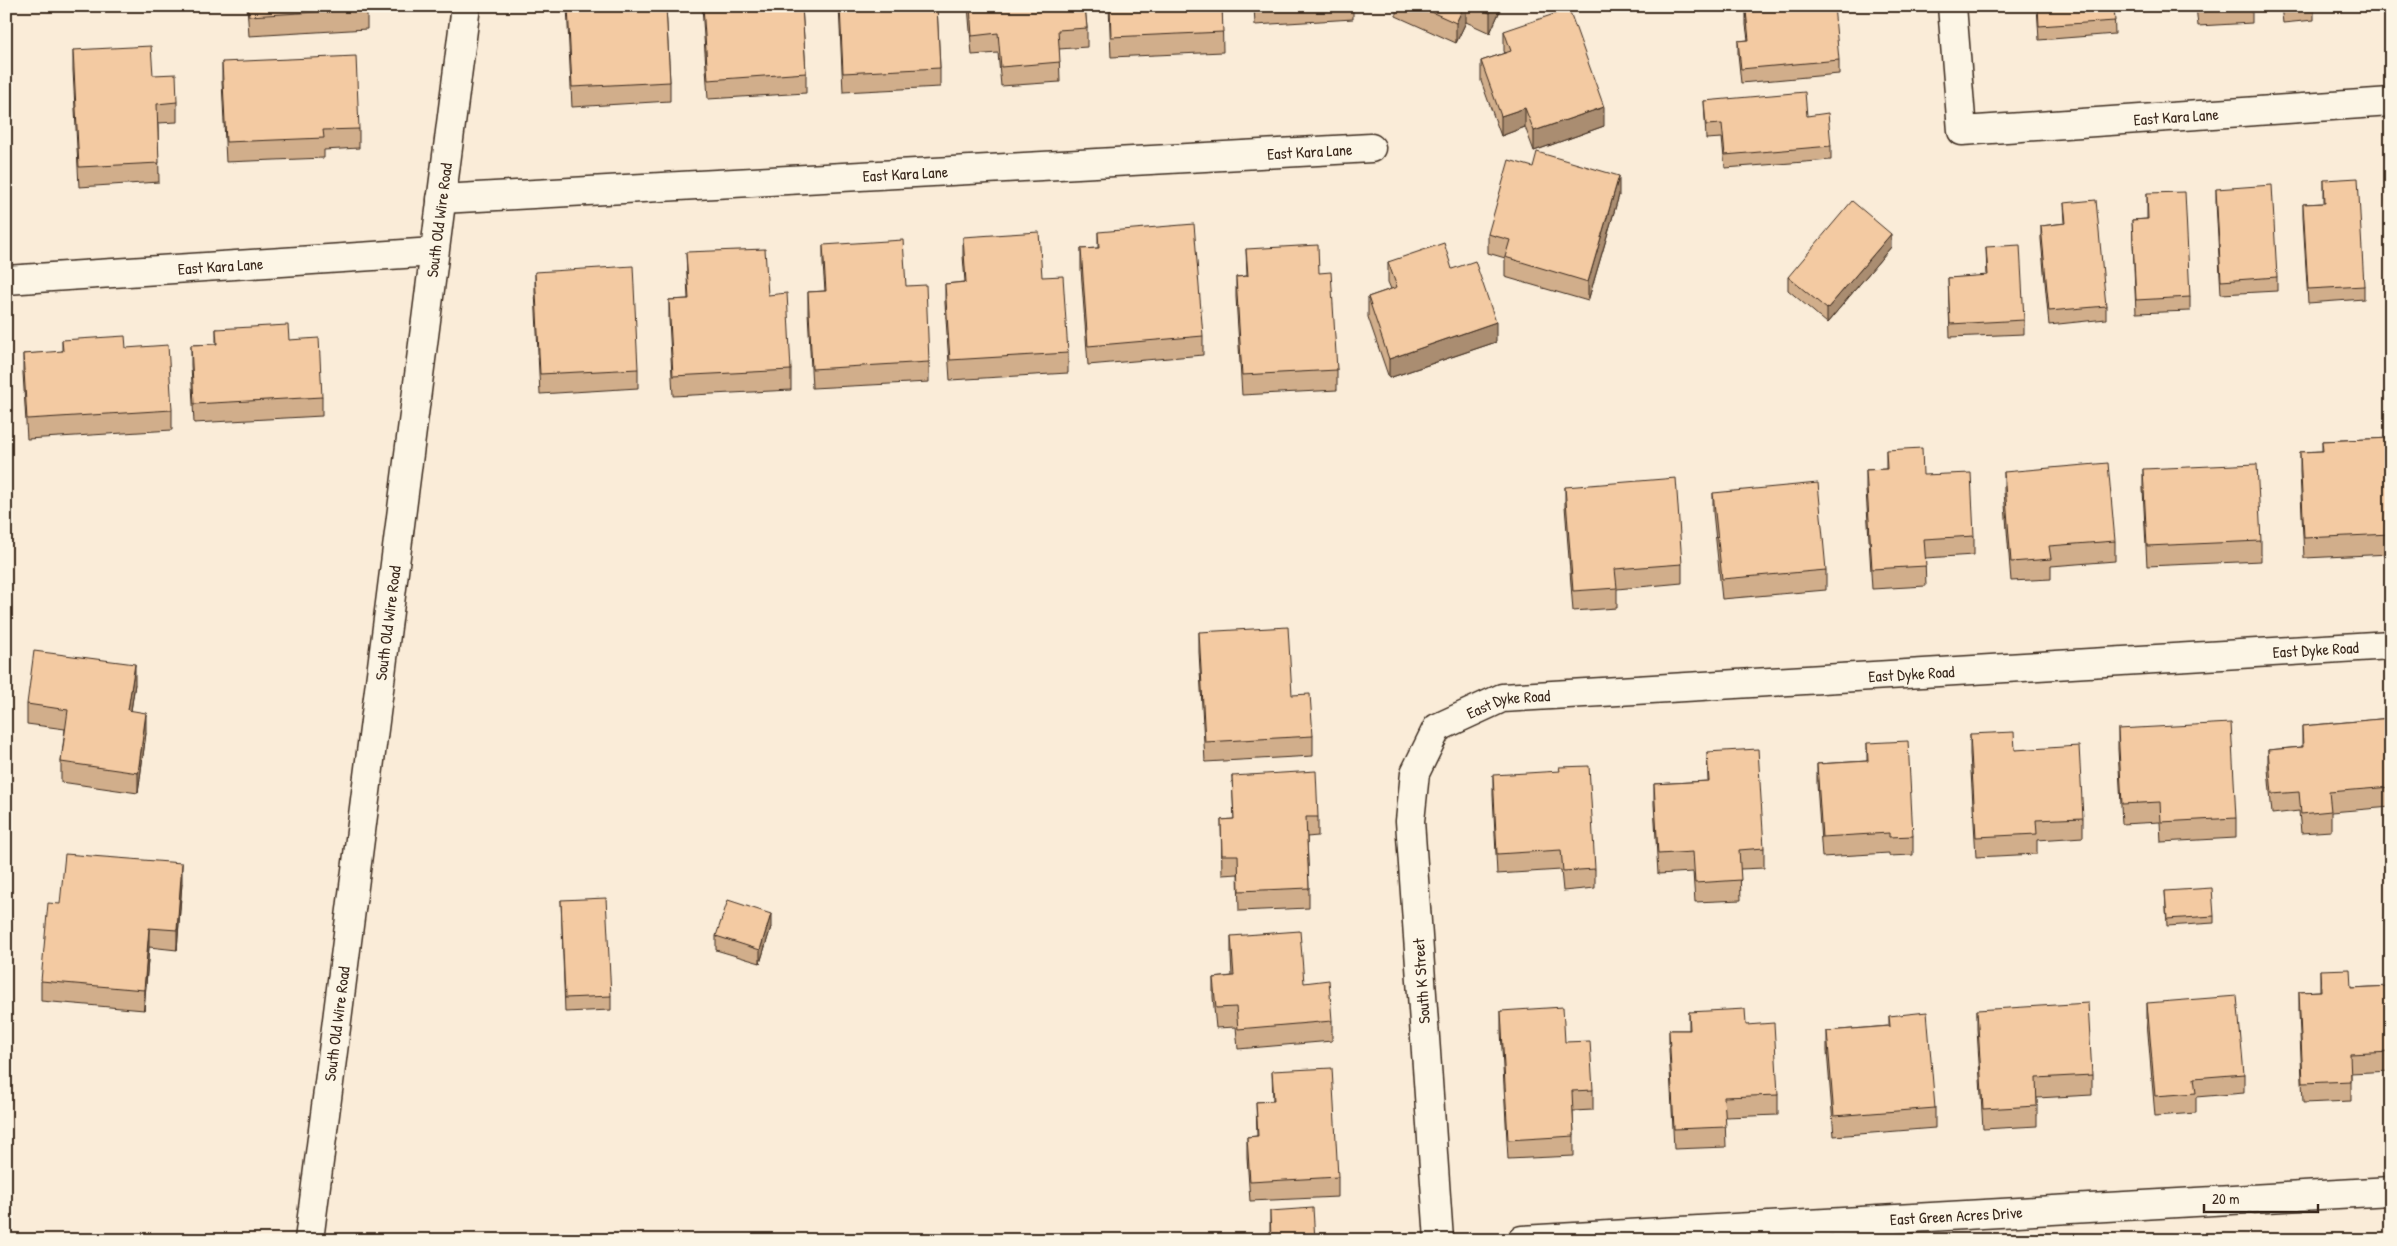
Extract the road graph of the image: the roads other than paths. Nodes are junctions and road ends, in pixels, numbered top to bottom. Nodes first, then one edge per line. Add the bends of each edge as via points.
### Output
1 (466, 6) edge
2 (1952, 6) edge
3 (2391, 102) edge
4 (1371, 148) dead end
5 (441, 199) junction
6 (434, 252) junction
7 (6, 280) edge
8 (2391, 645) edge
9 (1437, 728) joint
10 (2391, 1191) edge
11 (309, 1240) edge
12 (1440, 1240) edge
13 (1522, 1240) edge

1 - 5 street, South Old Wire Road
2 - 3 street, East Kara Lane via 1962,131
4 - 5 street, East Kara Lane
5 - 6 street, South Old Wire Road
6 - 7 street, East Kara Lane
6 - 11 street, South Old Wire Road
8 - 9 street, East Dyke Road via 1502,698
9 - 12 street, South K Street via 1415,773 1410,821
10 - 13 street, East Green Acres Drive

